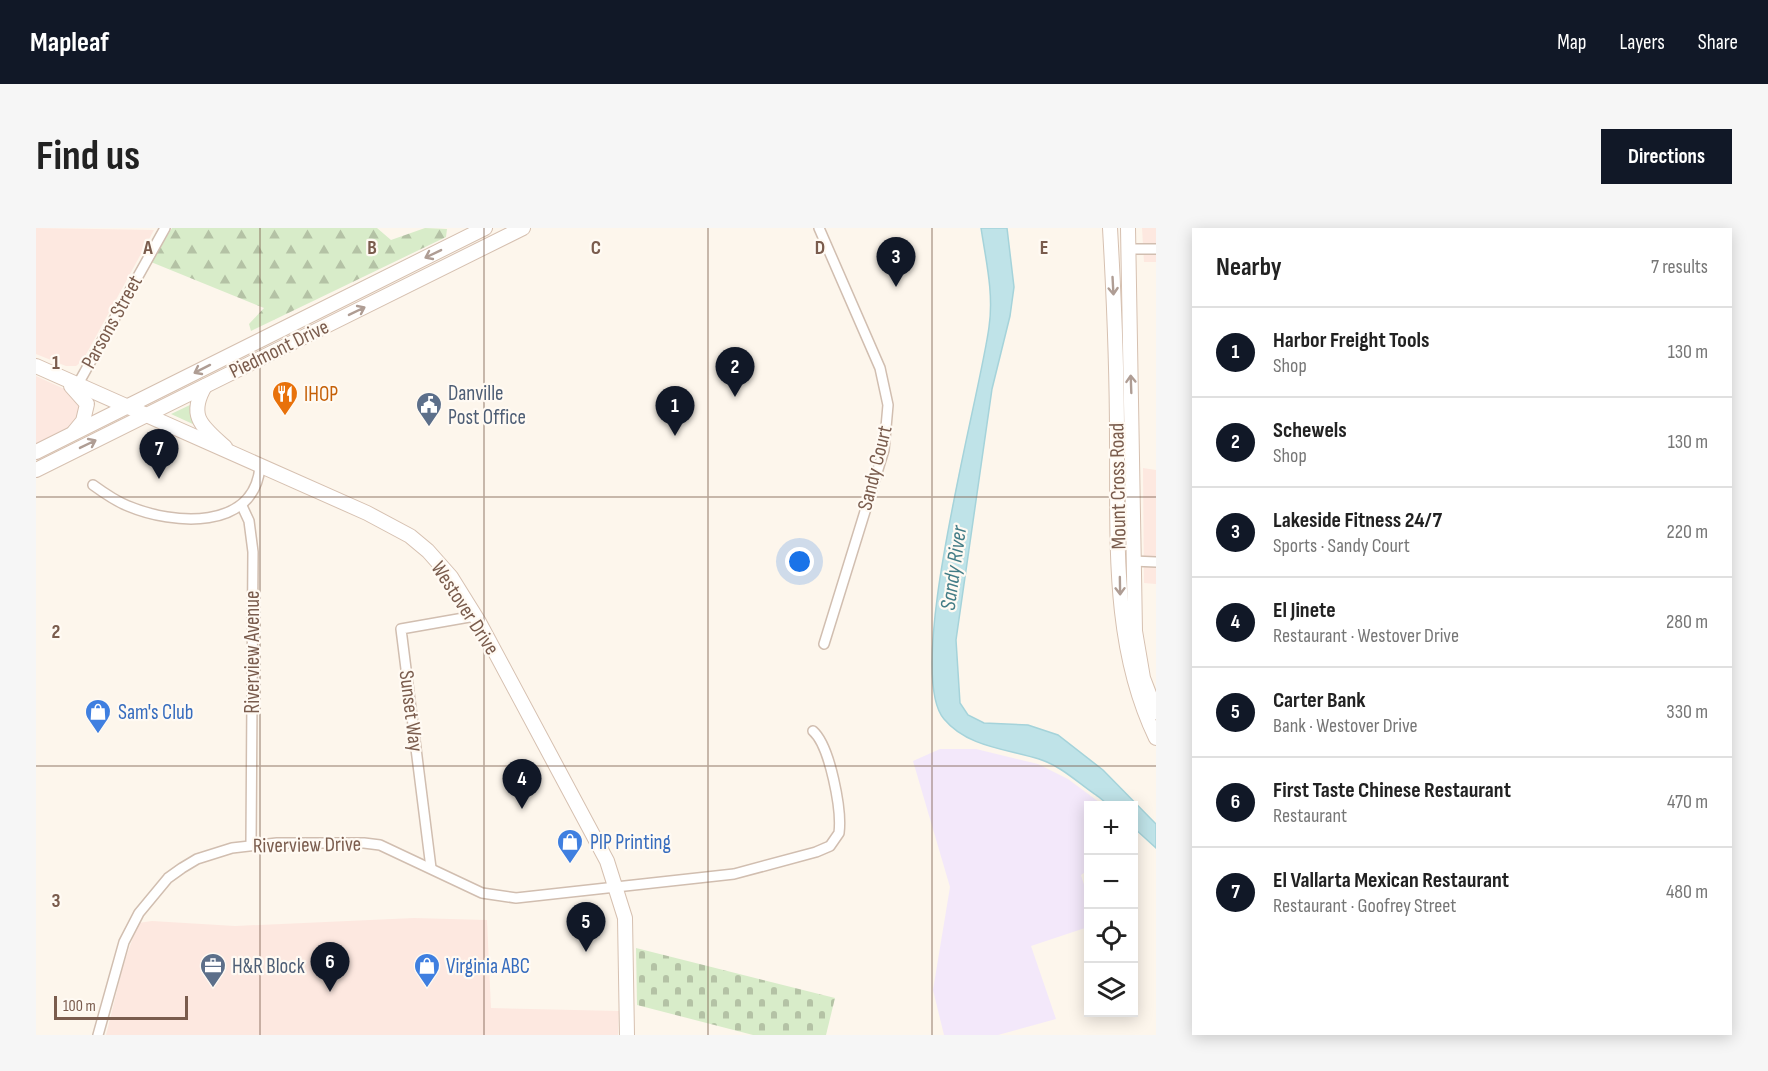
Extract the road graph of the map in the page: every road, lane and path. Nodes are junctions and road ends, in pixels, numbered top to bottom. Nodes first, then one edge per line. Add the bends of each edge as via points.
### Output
1 (165, 228) edge
2 (485, 228) edge
3 (523, 228) edge
4 (819, 228) edge
5 (1110, 228) edge
6 (1128, 228) edge
7 (1128, 249) junction
8 (1156, 249) edge
9 (36, 366) edge
10 (60, 377) junction
11 (78, 384) junction
12 (205, 386) junction
13 (127, 407) junction
14 (146, 416) junction
15 (73, 434) junction
16 (36, 452) edge
17 (235, 456) junction
18 (260, 467) junction
19 (36, 470) edge
20 (93, 485) dead end
21 (242, 506) junction
22 (1133, 561) junction
23 (1156, 562) edge
24 (475, 616) junction
25 (824, 644) dead end
26 (1156, 712) edge
27 (813, 731) dead end
28 (1156, 738) edge
29 (250, 844) junction
30 (431, 868) junction
31 (617, 888) junction
32 (98, 1035) edge
33 (627, 1035) edge

1 - 11 street, Parsons Street
2 -> 13 main road, Piedmont Drive
12 -> 3 main road, Piedmont Drive
4 - 25 street, Sandy Court via 880,368 888,420 884,450
5 -> 28 main road, Mount Cross Road via 1120,611 1136,694
6 - 7 main road, Mount Cross Road
7 - 8 street
22 -> 7 main road, Mount Cross Road
9 - 10 main road, Westover Drive
10 - 11 main road, Westover Drive
10 - 15 main road via 87,404 83,421
11 - 13 main road, Westover Drive
12 - 14 main road, Piedmont Drive
12 - 17 main road via 197,406 201,425
13 - 14 main road, Westover Drive
13 - 15 main road, Piedmont Drive
14 - 17 main road, Westover Drive
19 -> 14 main road, Piedmont Drive
15 - 16 main road, Piedmont Drive
17 - 18 main road, Westover Drive
18 - 21 street via 256,488
18 - 24 main road, Westover Drive via 410,536 441,565
20 - 21 street via 128,506 162,516 202,518
21 - 29 street, Riverview Avenue via 249,521 252,552
22 - 23 street
22 - 26 main road, Mount Cross Road via 1138,656
24 - 30 street, Sunset Way via 400,629
24 - 31 main road, Westover Drive via 602,850
27 - 31 street, Riverview Drive via 828,755 840,826 830,846 734,874
29 - 30 street, Riverview Drive via 364,843 394,850
29 - 32 street, Riverview Drive via 197,860 168,878 154,893 124,942
30 - 31 street, Riverview Drive via 482,893 501,897
31 - 33 main road, Westover Drive via 627,942

